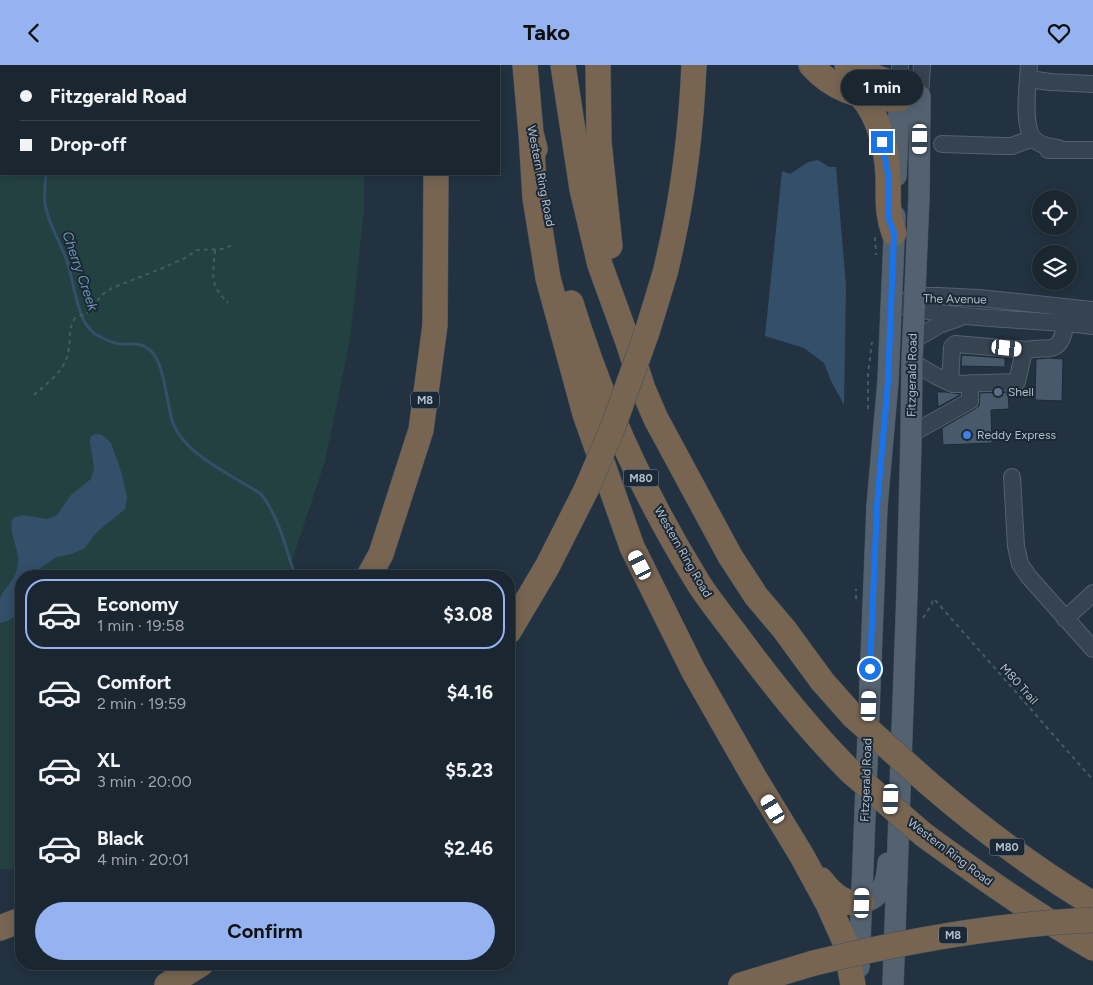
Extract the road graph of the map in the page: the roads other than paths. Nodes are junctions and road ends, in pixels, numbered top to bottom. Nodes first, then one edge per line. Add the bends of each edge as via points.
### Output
1 (525, 65) edge
2 (563, 65) edge
3 (598, 65) edge
4 (694, 65) edge
5 (811, 65) edge
6 (847, 65) edge
7 (922, 65) edge
8 (1029, 72) edge
9 (1093, 84) edge
10 (905, 87) edge
11 (861, 96) junction
12 (532, 133) junction
13 (1028, 134) junction
14 (942, 144) dead end
15 (1093, 150) edge
16 (436, 175) edge
17 (894, 233) junction
18 (892, 303) junction
19 (914, 304) junction
20 (1067, 306) junction
21 (1093, 310) edge
22 (966, 316) junction
23 (1065, 323) junction
24 (1093, 326) edge
25 (638, 337) junction
26 (912, 341) junction
27 (1027, 350) junction
28 (912, 362) junction
29 (951, 383) junction
30 (970, 383) junction
31 (911, 436) junction
32 (1012, 475) dead end
33 (372, 570) edge
34 (1093, 593) edge
35 (1065, 619) junction
36 (515, 621) edge
37 (1093, 649) edge
38 (802, 856) junction
39 (862, 903) junction
40 (1093, 904) edge
41 (1093, 920) edge
42 (15, 923) edge
43 (0, 929) edge
44 (1093, 949) edge
45 (191, 970) edge
46 (167, 985) edge
47 (741, 985) edge
48 (853, 985) edge
49 (859, 985) edge
50 (893, 985) edge

1 - 12 highway, Western Ring Road / M80
2 - 25 highway, M80 via 582,189 600,265
3 - 25 highway via 599,142 615,283
4 - 25 highway via 687,152 678,211 665,273
5 - 11 highway via 837,86
6 - 10 highway
7 - 10 street, Fitzgerald Road
8 - 9 street via 1050,82
8 - 13 street
10 - 11 highway via 879,99
10 - 17 main road, Fitzgerald Road
10 - 19 main road, Fitzgerald Road via 919,196
11 - 17 highway via 871,109 882,142 888,174 888,217
12 - 38 highway via 536,198 548,278 585,414 632,547 693,671
12 - 44 highway, Western Ring Road / M80, bridge via 547,212 574,315 633,461 700,585 766,676 851,772 924,835 1024,906
13 - 14 street via 1012,146
13 - 15 street via 1042,144 1058,148
16 - 33 highway, M8 via 435,325 421,430 381,554
17 - 18 main road, Fitzgerald Road
18 - 19 street, The Avenue
18 - 39 main road, Fitzgerald Road via 877,506
19 - 20 street, The Avenue via 926,296 946,296
19 - 22 street, The Avenue via 927,312
19 - 26 main road, Fitzgerald Road
20 - 21 street, The Avenue
20 - 23 street
22 - 23 street, The Avenue
22 - 26 street, The Avenue via 939,325
23 - 24 street, The Avenue
23 - 27 street via 1058,345
25 - 36 highway, bridge via 613,427 586,490 548,567
25 - 40 highway, M80, bridge via 643,389 656,419 730,557 822,681 876,738 964,814 1051,879
26 - 28 main road, Fitzgerald Road
27 - 29 street via 955,344 952,347
27 - 30 street via 1017,382
28 - 29 street
28 - 31 main road, Fitzgerald Road
29 - 30 street
30 - 31 street via 970,401
31 - 39 main road via 900,533 888,873 878,895
31 - 50 main road, Fitzgerald Road
32 - 35 street via 1020,563
34 - 35 street
35 - 37 street
38 - 39 highway via 836,896 850,903
38 - 48 highway via 845,941
39 - 49 main road, Fitzgerald Road
41 - 47 highway, M8, bridge via 1027,925 909,942 814,963
42 - 43 highway
45 - 46 highway

